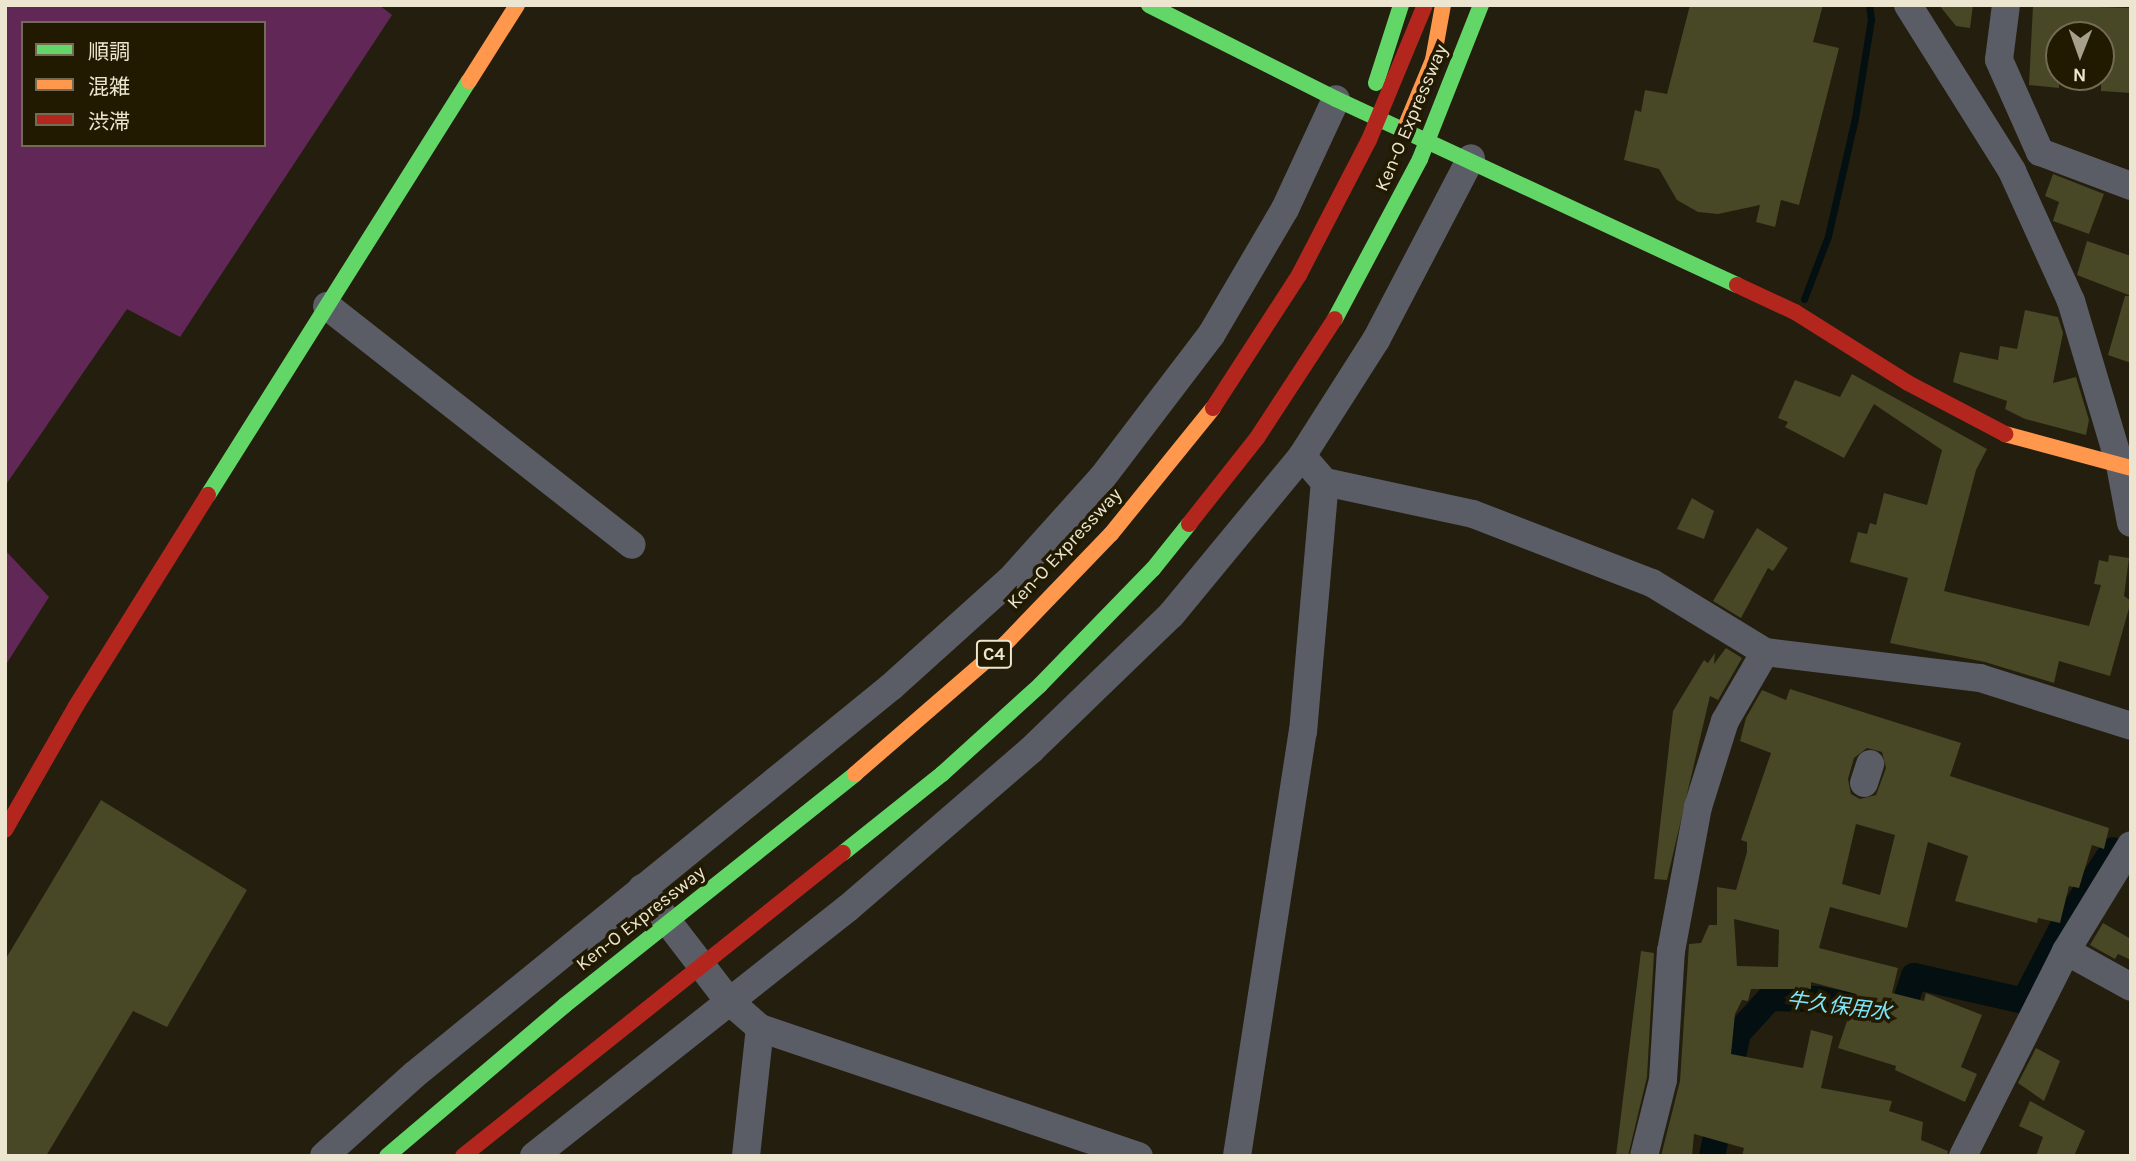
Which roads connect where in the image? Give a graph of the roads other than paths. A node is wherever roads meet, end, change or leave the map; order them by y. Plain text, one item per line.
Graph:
1 (517, 5) edge
2 (1149, 5) edge
3 (1402, 5) edge
4 (1425, 5) edge
5 (1443, 5) edge
6 (1481, 5) edge
7 (1908, 5) edge
8 (2006, 5) edge
9 (1336, 99) junction
10 (1367, 111) junction
11 (1404, 130) junction
12 (1471, 158) junction
13 (2131, 186) edge
14 (327, 306) junction
15 (1302, 456) junction
16 (2126, 467) edge
17 (1325, 482) junction
18 (2131, 523) edge
19 (632, 545) dead end
20 (1765, 652) junction
21 (2131, 726) edge
22 (5, 830) edge
23 (2115, 857) edge
24 (642, 888) junction
25 (2066, 951) junction
26 (2131, 988) edge
27 (728, 999) junction
28 (760, 1028) junction
29 (324, 1156) edge
30 (387, 1156) edge
31 (463, 1156) edge
32 (534, 1156) edge
33 (746, 1156) edge
34 (1139, 1156) edge
35 (1237, 1156) edge
36 (1644, 1156) edge
37 (1963, 1156) edge

1 - 14 main road
2 - 9 main road
3 - 10 main road
4 - 30 main road, Ken-O Expressway / C4, bridge
5 - 11 main road
6 - 31 main road, Ken-O Expressway, bridge
7 - 16 street
8 - 13 street
9 - 10 main road
9 - 24 street
10 - 11 main road
11 - 12 main road
12 - 15 street
12 - 16 main road
14 - 19 street
14 - 22 main road
15 - 17 street
15 - 27 street
16 - 18 street
17 - 20 street
17 - 35 street
20 - 21 street
20 - 36 street
23 - 25 street
24 - 27 street
24 - 29 street
25 - 26 street
25 - 37 street
27 - 28 street
27 - 32 street
28 - 33 street
28 - 34 street

